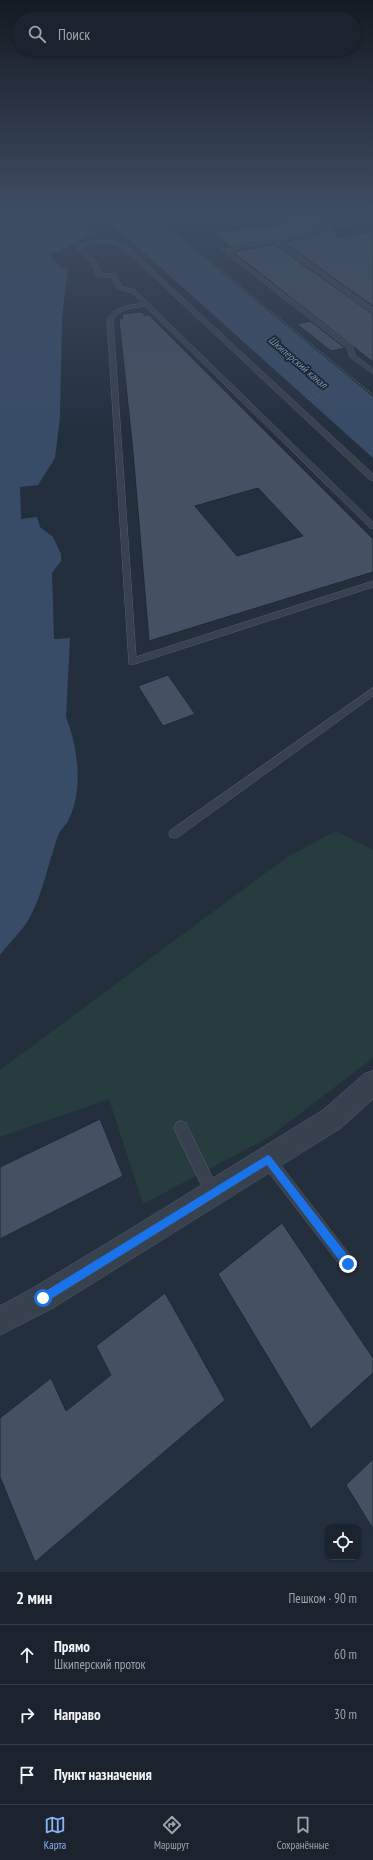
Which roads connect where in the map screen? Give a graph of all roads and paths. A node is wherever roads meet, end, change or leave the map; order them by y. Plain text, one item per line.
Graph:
1 (119, 285) edge
2 (166, 285) edge
3 (239, 285) edge
4 (270, 285) edge
5 (337, 285) edge
6 (147, 304) junction
7 (372, 310) edge
8 (255, 341) dead end
9 (270, 354) junction
10 (265, 355) dead end
11 (286, 367) dead end
12 (373, 372) edge
13 (301, 380) dead end
14 (373, 395) edge
15 (319, 396) junction
16 (307, 399) dead end
17 (334, 410) dead end
18 (373, 478) edge
19 (373, 526) edge
20 (373, 584) edge
21 (373, 691) edge
22 (174, 834) dead end
23 (373, 1083) edge
24 (181, 1128) dead end
25 (268, 1160) junction
26 (213, 1194) junction
27 (348, 1264) dead end
28 (0, 1321) edge

1 - 6 lane
2 - 18 lane
3 - 14 path
4 - 12 lane
5 - 7 lane
6 - 19 lane
6 - 20 lane
8 - 9 path
9 - 10 path
9 - 11 path
13 - 15 path
15 - 16 path
15 - 17 path
21 - 22 lane
23 - 25 street
24 - 26 lane
25 - 26 street
25 - 27 lane
26 - 28 street

